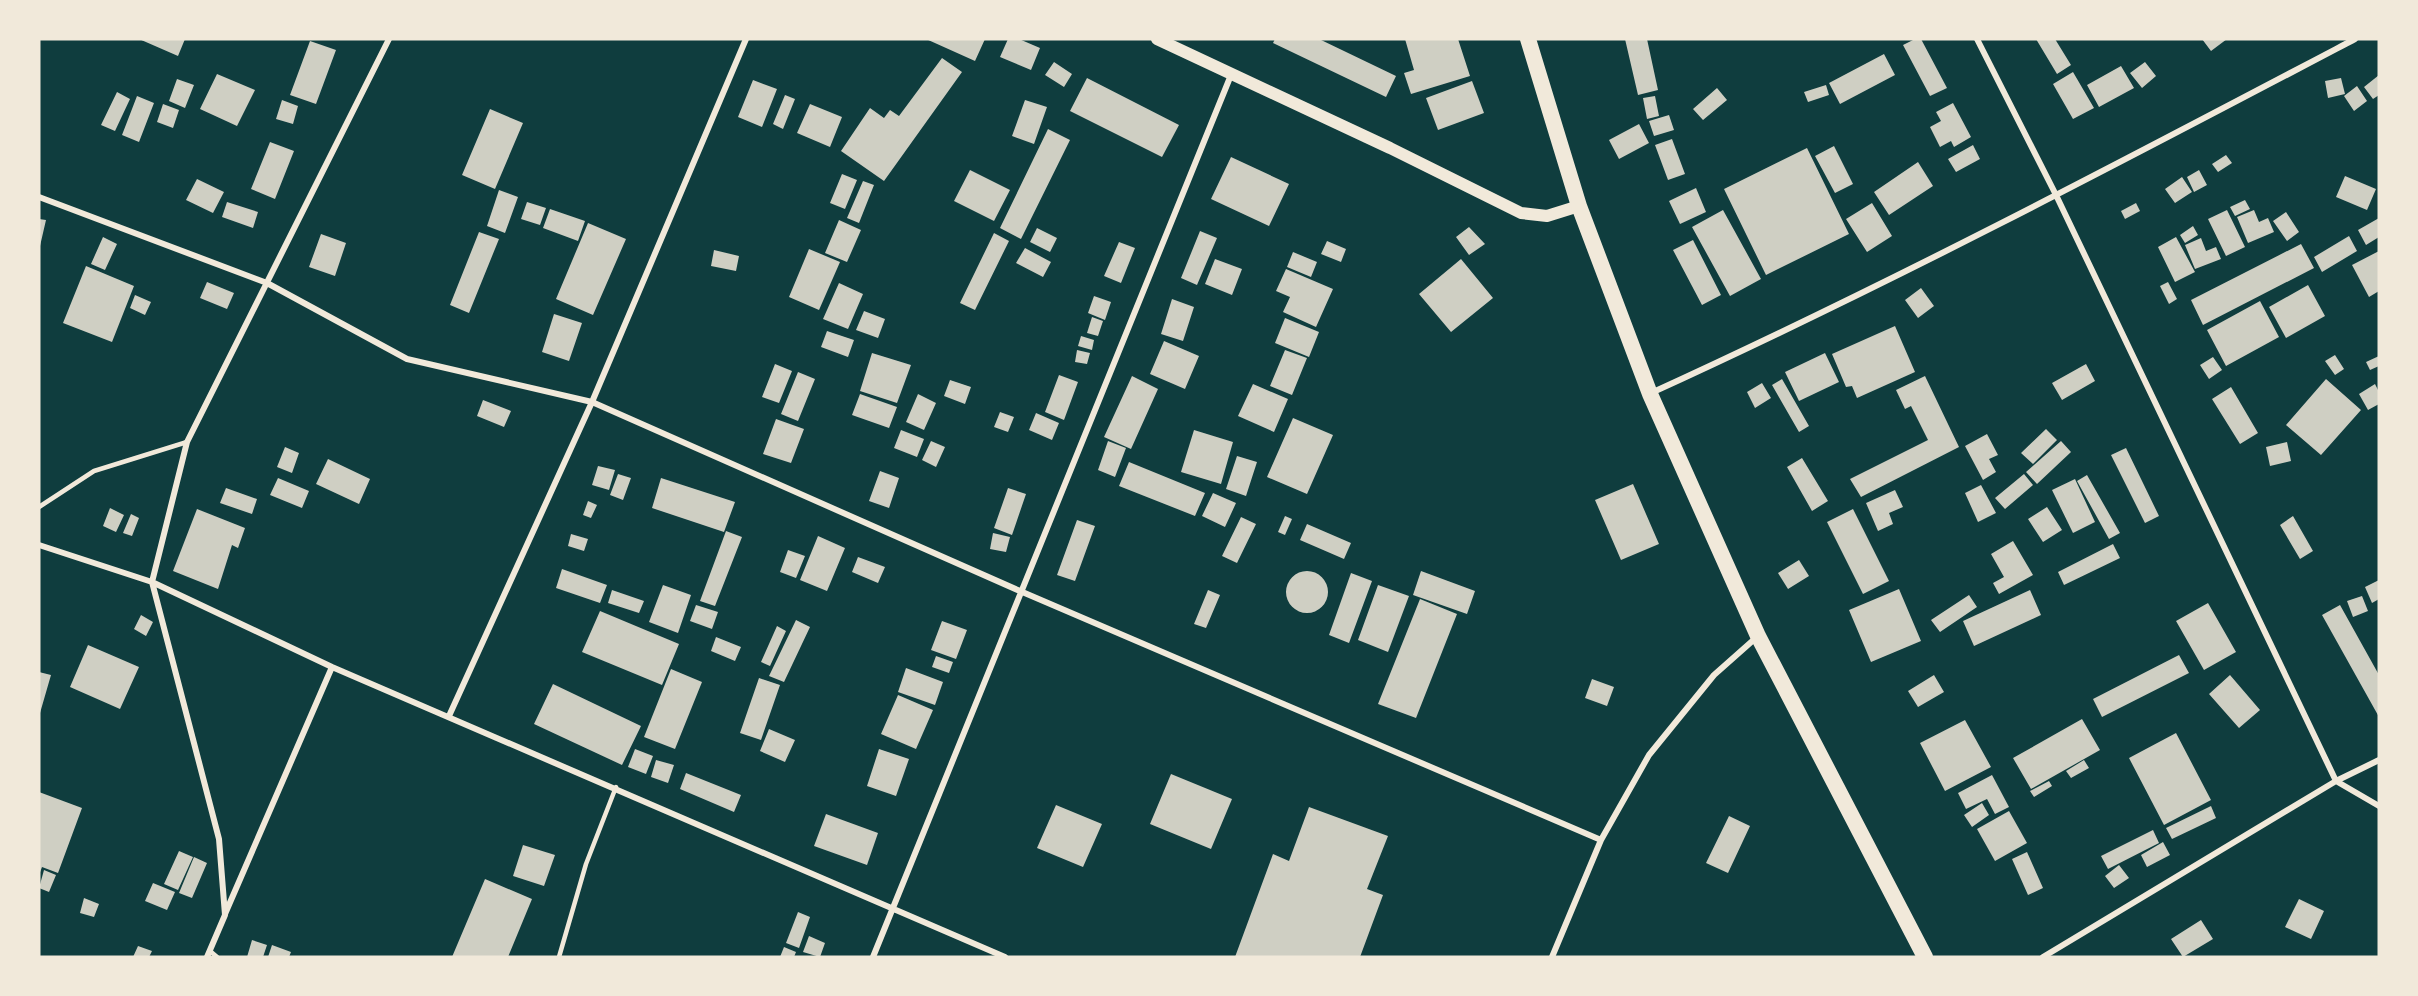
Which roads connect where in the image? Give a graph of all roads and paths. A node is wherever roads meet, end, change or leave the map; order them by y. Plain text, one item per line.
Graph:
1 (389, 39) edge
2 (747, 39) edge
3 (1157, 39) edge
4 (1528, 39) edge
5 (1977, 39) edge
6 (2355, 39) edge
7 (1231, 75) junction
8 (2056, 195) junction
9 (39, 197) edge
10 (1580, 206) junction
11 (267, 283) junction
12 (1650, 394) junction
13 (592, 402) junction
14 (187, 442) junction
15 (39, 507) edge
16 (39, 545) edge
17 (152, 582) junction
18 (1020, 591) junction
19 (1758, 636) junction
20 (332, 667) junction
21 (449, 716) junction
22 (2379, 760) edge
23 (2336, 781) junction
24 (616, 788) junction
25 (2379, 806) edge
26 (1601, 840) junction
27 (895, 907) junction
28 (225, 915) junction
29 (208, 954) edge
30 (217, 957) edge
31 (559, 957) edge
32 (873, 957) edge
33 (1005, 957) edge
34 (1552, 957) edge
35 (1925, 957) edge
36 (2043, 957) edge

1 - 11 street
2 - 13 street
3 - 7 main road
4 - 10 highway
5 - 8 street
6 - 8 street
7 - 10 main road
7 - 18 street
8 - 12 street
8 - 23 street
9 - 11 street
10 - 12 highway
11 - 13 street
11 - 14 street
12 - 19 highway
13 - 18 street
13 - 21 street
14 - 15 lane
14 - 17 street
16 - 17 street
17 - 20 street
17 - 28 street
18 - 26 street
18 - 27 street
19 - 26 street
19 - 35 highway
20 - 21 street
20 - 28 street
21 - 24 street
22 - 23 street
23 - 25 street
23 - 36 street
24 - 27 street
24 - 31 lane
26 - 34 street
27 - 32 street
27 - 33 street
28 - 29 street
29 - 30 lane

